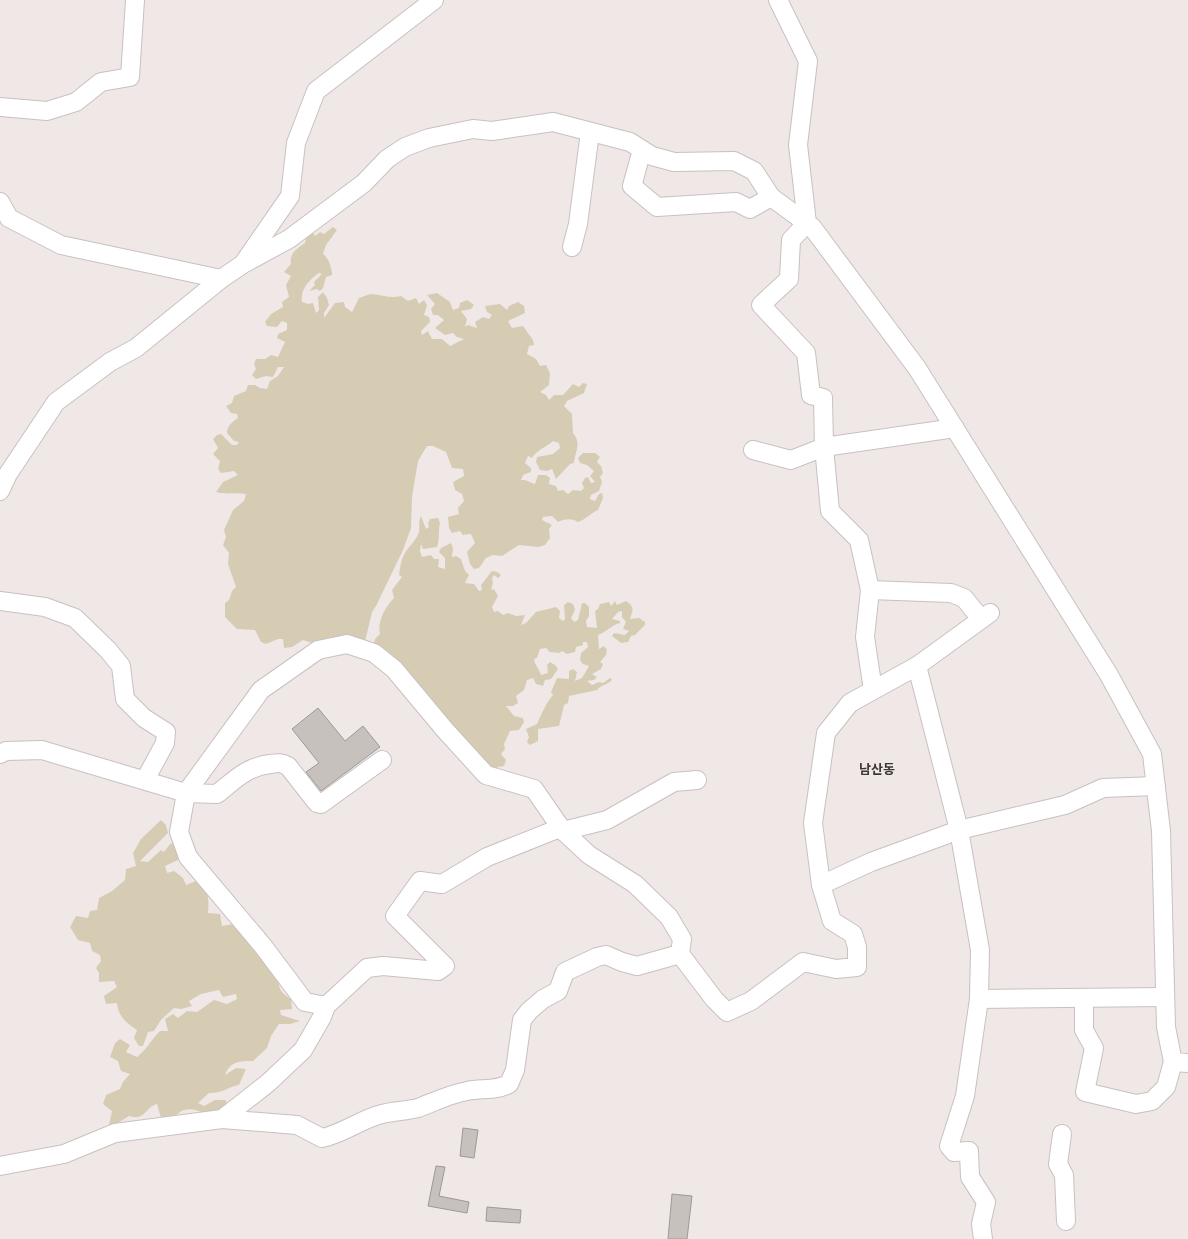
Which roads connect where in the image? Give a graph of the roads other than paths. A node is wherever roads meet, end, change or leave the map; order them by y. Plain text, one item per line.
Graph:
1 (135, 0) edge
2 (434, 0) edge
3 (778, 0) edge
4 (0, 107) edge
5 (590, 132) junction
6 (642, 150) junction
7 (771, 197) junction
8 (0, 202) edge
9 (807, 223) junction
10 (572, 247) dead end
11 (243, 264) junction
12 (221, 279) junction
13 (955, 428) junction
14 (824, 447) junction
15 (753, 450) dead end
16 (0, 491) edge
17 (870, 590) junction
18 (0, 601) edge
19 (917, 666) junction
20 (873, 690) junction
21 (0, 754) edge
22 (382, 760) dead end
23 (145, 780) junction
24 (697, 780) dead end
25 (1156, 786) junction
26 (186, 793) junction
27 (959, 830) junction
28 (563, 831) junction
29 (821, 885) junction
30 (680, 954) junction
31 (1165, 997) junction
32 (1084, 998) junction
33 (979, 999) junction
34 (326, 1006) junction
35 (1180, 1062) edge
36 (222, 1119) junction
37 (1062, 1134) dead end
38 (0, 1166) edge
39 (1066, 1221) dead end
40 (983, 1239) edge

1 - 4 street
2 - 11 street
3 - 9 street
5 - 6 street
5 - 10 street
5 - 11 street
6 - 7 street
6 - 7 street
7 - 9 street
8 - 12 street
9 - 13 street
9 - 14 street
11 - 12 street
12 - 16 street
13 - 14 street
13 - 25 street
14 - 15 street
14 - 17 street
17 - 19 street
17 - 20 street
18 - 23 street
19 - 20 street
19 - 27 street
20 - 29 street
21 - 23 street
22 - 26 street
23 - 26 street
24 - 28 street
25 - 27 street
25 - 31 street
26 - 28 street
26 - 34 street
27 - 29 street
27 - 33 street
28 - 30 street
28 - 34 street
29 - 30 street
30 - 36 street
31 - 32 street
31 - 35 street
32 - 33 street
32 - 35 street
33 - 40 street
34 - 36 street
36 - 38 street
37 - 39 street

